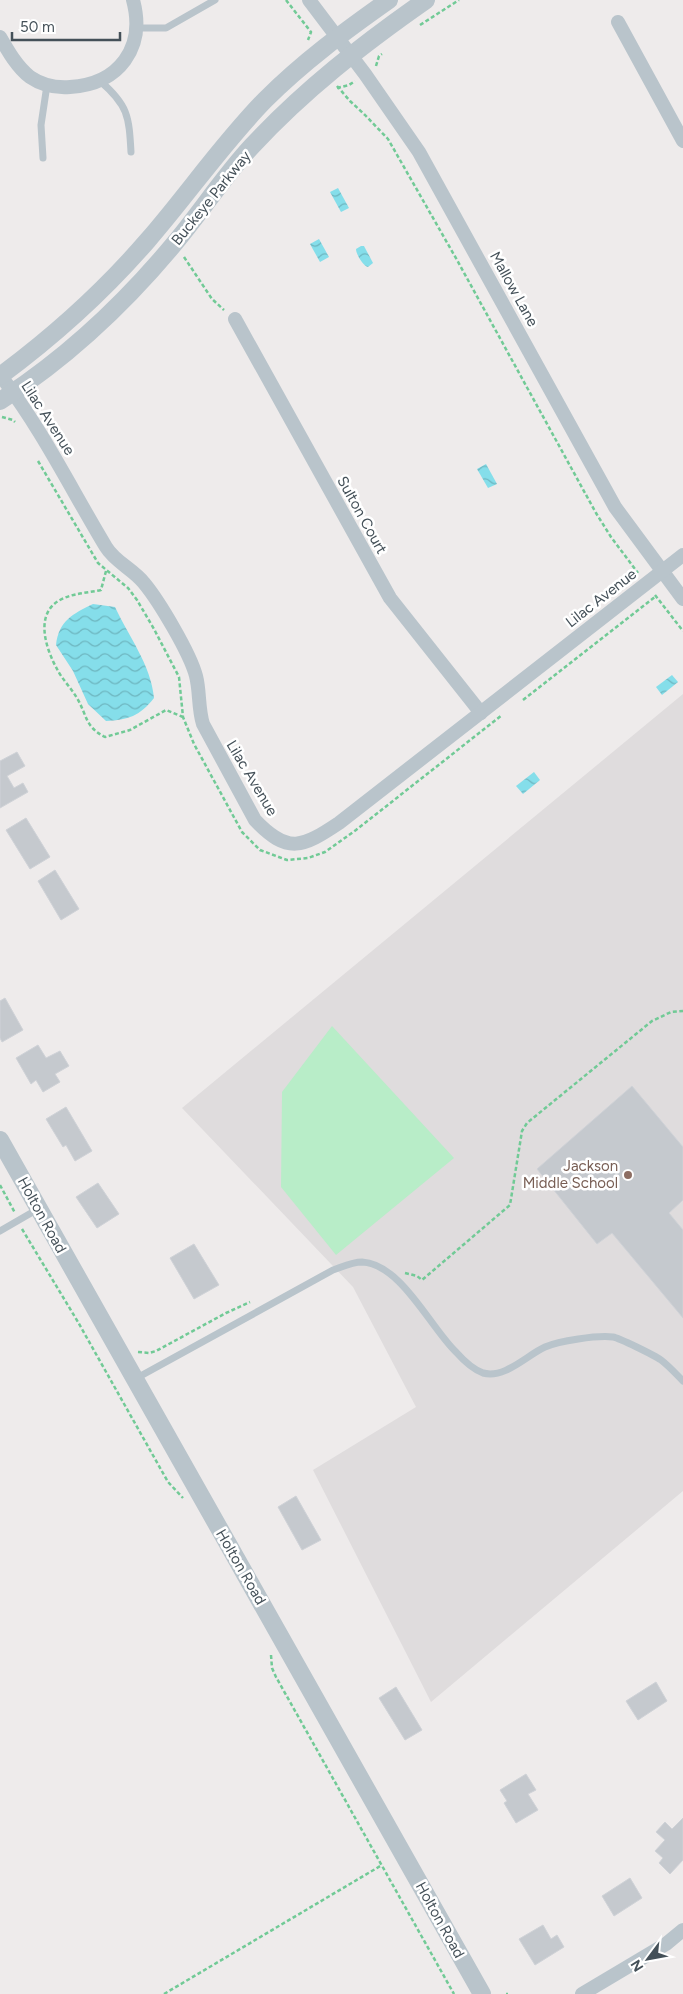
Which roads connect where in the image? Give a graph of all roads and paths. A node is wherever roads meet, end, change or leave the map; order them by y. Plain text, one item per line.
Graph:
1 (133, 0) edge
2 (215, 0) edge
3 (286, 0) edge
4 (310, 0) edge
5 (389, 0) edge
6 (426, 0) edge
7 (459, 0) edge
8 (618, 22) dead end
9 (136, 28) junction
10 (413, 30) dead end
11 (338, 37) junction
12 (1, 42) edge
13 (386, 51) dead end
14 (314, 55) junction
15 (350, 55) junction
16 (365, 74) junction
17 (333, 80) junction
18 (100, 81) junction
19 (47, 85) junction
20 (331, 91) dead end
21 (683, 141) edge
22 (131, 152) dead end
23 (43, 158) dead end
24 (182, 253) dead end
25 (235, 319) joint
26 (0, 376) edge
27 (11, 399) edge
28 (0, 417) edge
29 (19, 428) dead end
30 (34, 453) dead end
31 (683, 555) edge
32 (106, 571) junction
33 (662, 571) junction
34 (646, 584) junction
35 (656, 596) junction
36 (683, 599) edge
37 (683, 631) edge
38 (516, 705) dead end
39 (508, 711) dead end
40 (481, 713) junction
41 (183, 717) junction
42 (683, 1011) edge
43 (0, 1140) edge
44 (0, 1185) edge
45 (38, 1209) junction
46 (18, 1221) junction
47 (0, 1231) edge
48 (400, 1272) dead end
49 (253, 1301) dead end
50 (136, 1352) dead end
51 (134, 1380) junction
52 (683, 1381) edge
53 (187, 1503) dead end
54 (269, 1649) dead end
55 (382, 1865) junction
56 (683, 1930) edge
57 (164, 1994) edge
58 (454, 1994) edge
59 (482, 1994) edge
60 (582, 1994) edge

1 - 9 street
2 - 9 lane
3 - 14 path
4 - 11 street, Mallow Lane
5 - 11 street, Buckeye Parkway
6 - 15 street, Buckeye Parkway
7 - 10 path
8 - 21 street
9 - 18 street
11 - 14 street, Buckeye Parkway
11 - 15 street, Mallow Lane
12 - 19 street
13 - 16 path
14 - 26 street, Buckeye Parkway
15 - 16 street, Mallow Lane
15 - 17 street, Buckeye Parkway
16 - 17 path
16 - 33 street, Mallow Lane
17 - 20 path
17 - 27 street, Buckeye Parkway
17 - 34 path
18 - 19 street
18 - 22 lane
19 - 23 lane
24 - 25 path
25 - 40 street, Sulton Court
26 - 27 street, Lilac Avenue
27 - 28 path
27 - 40 street, Lilac Avenue
28 - 29 path
30 - 32 path
31 - 33 street, Lilac Avenue
32 - 41 path
32 - 41 path
33 - 34 street, Lilac Avenue
33 - 36 street, Mallow Lane
34 - 35 path
34 - 40 street, Lilac Avenue
35 - 37 path
35 - 38 path
39 - 41 path
42 - 48 path
43 - 45 street, Holton Road
44 - 46 path
45 - 46 lane
45 - 51 street, Holton Road
46 - 47 lane
46 - 53 path
49 - 50 path
51 - 52 lane
51 - 59 street, Holton Road
54 - 55 path
55 - 57 path
55 - 58 path
56 - 60 street

